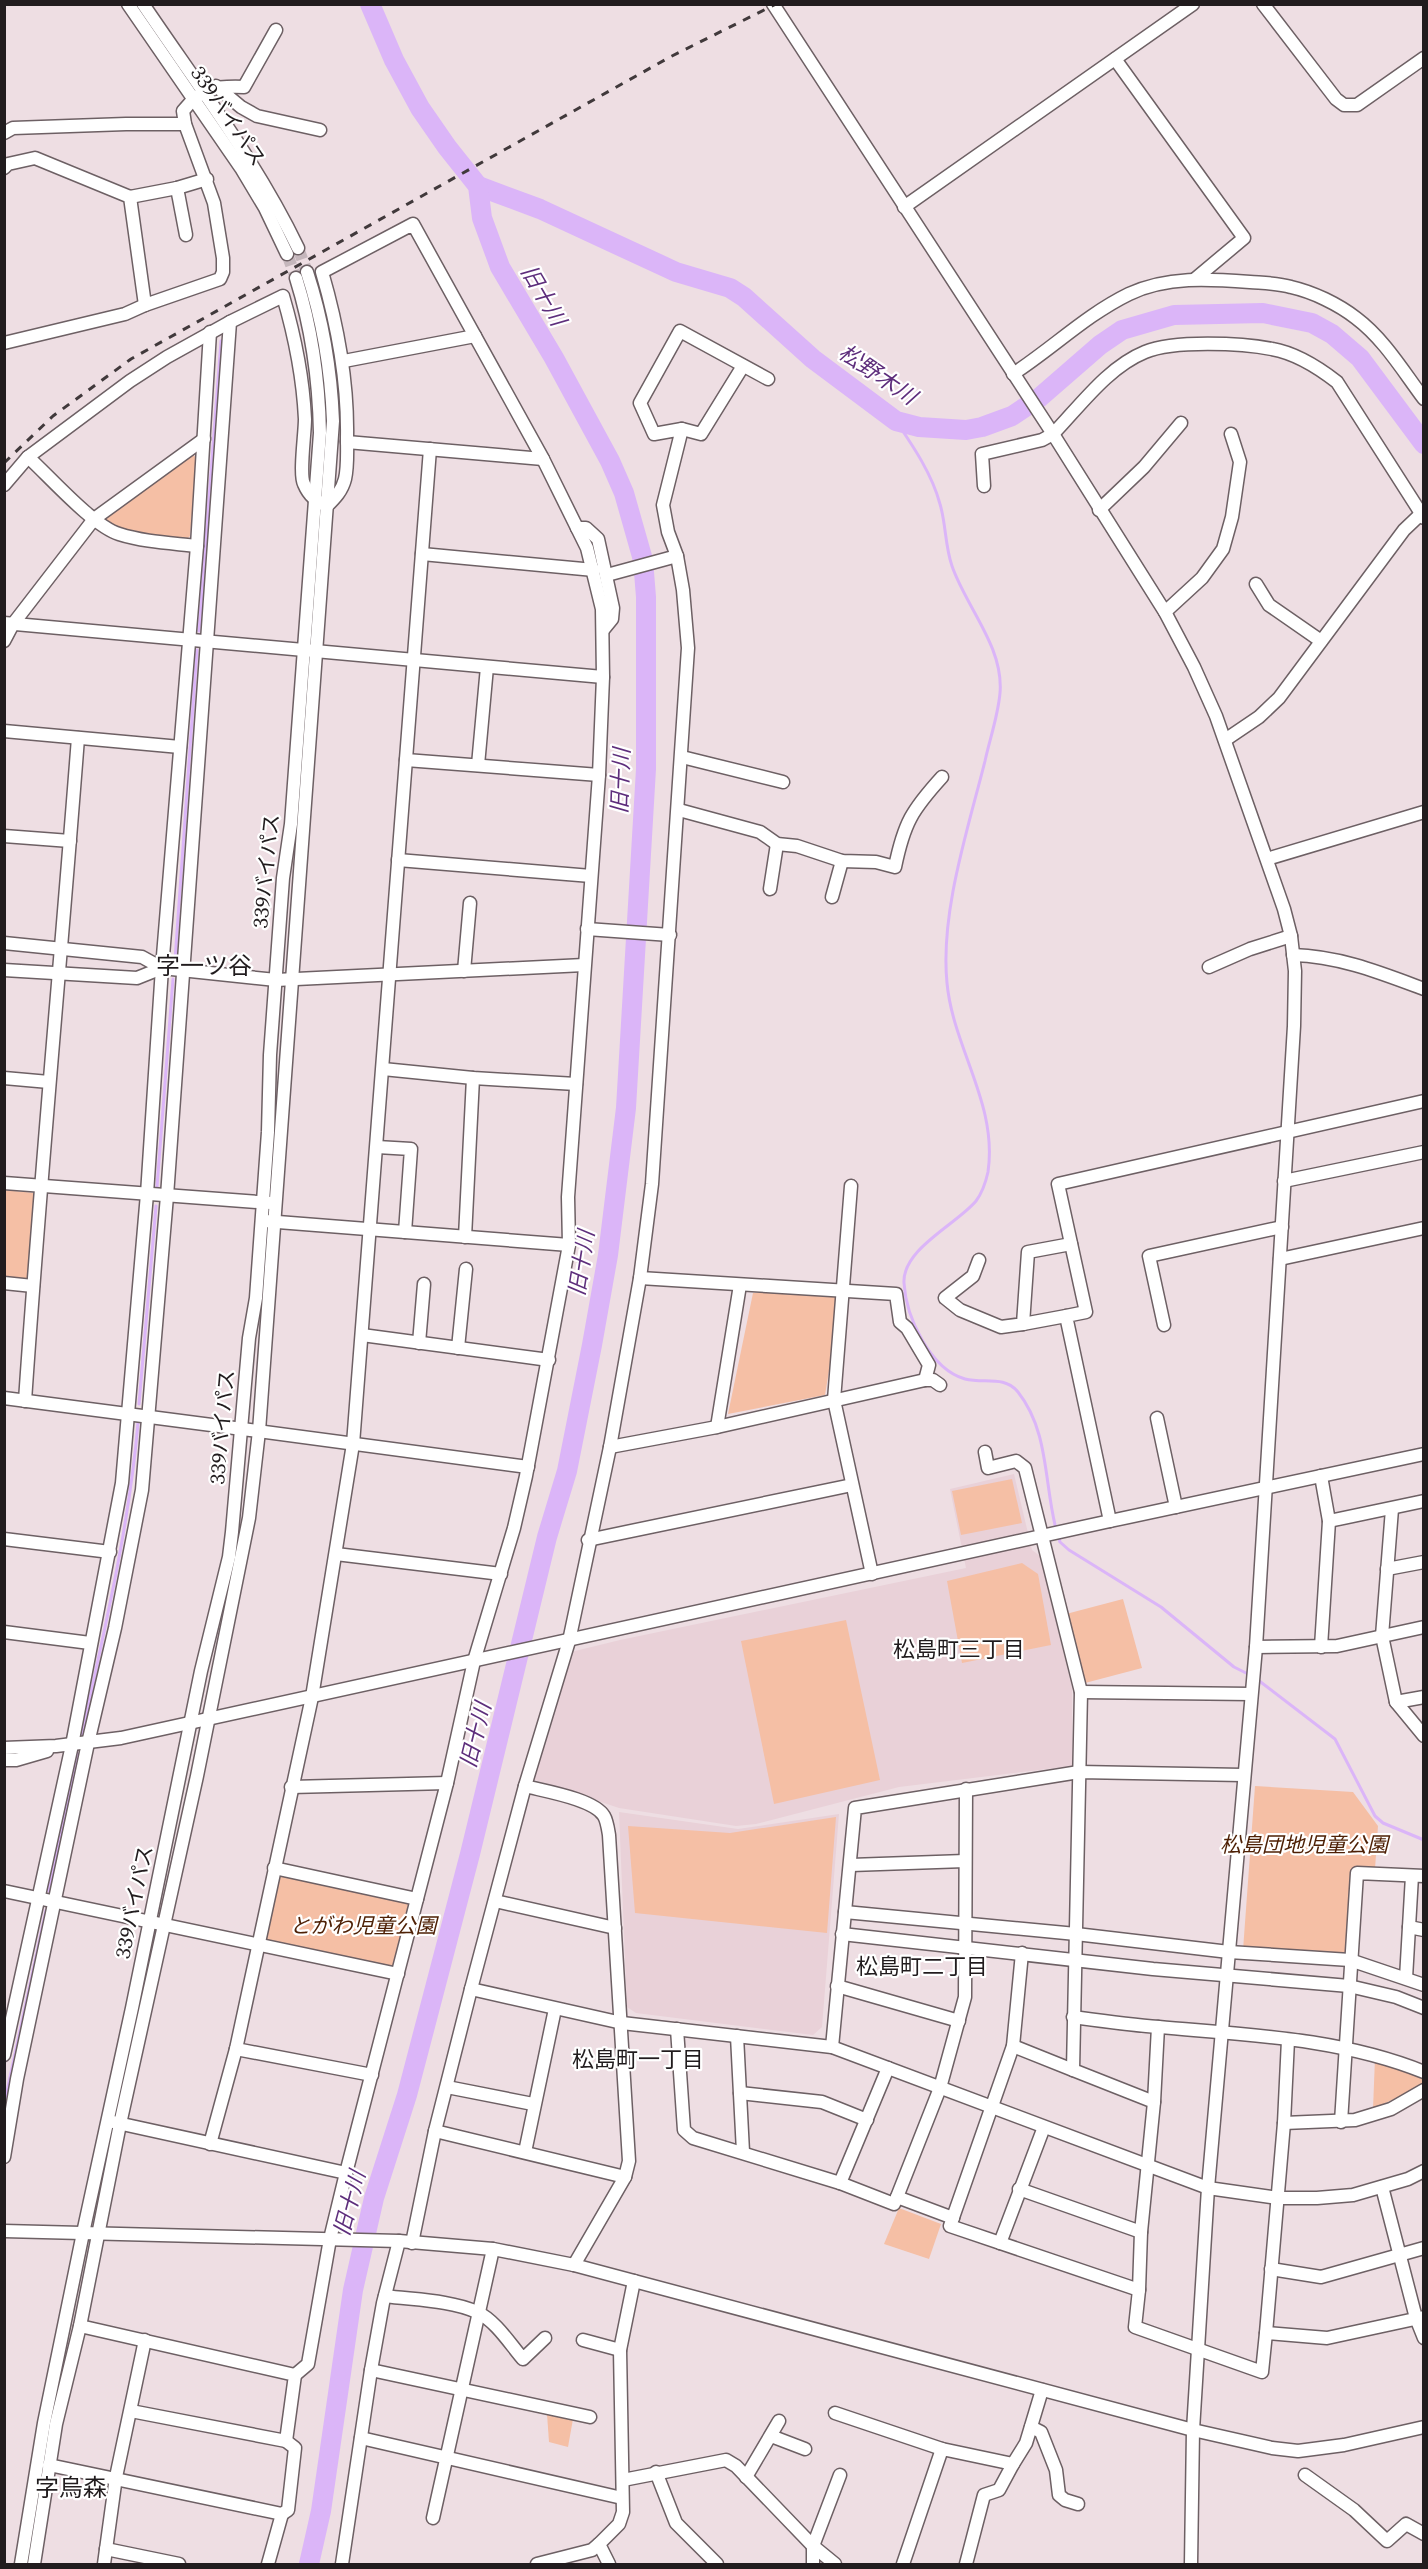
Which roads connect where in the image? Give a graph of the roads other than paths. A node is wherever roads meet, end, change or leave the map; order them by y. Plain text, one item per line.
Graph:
1 (128, 4) edge
2 (143, 4) edge
3 (773, 4) edge
4 (1193, 4) edge
5 (1263, 4) edge
6 (276, 30) dead end
7 (1424, 58) edge
8 (1115, 59) junction
9 (216, 87) junction
10 (198, 95) junction
11 (185, 124) junction
12 (320, 130) dead end
13 (4, 133) edge
14 (4, 168) edge
15 (207, 178) junction
16 (177, 188) junction
17 (130, 197) junction
18 (904, 207) junction
19 (186, 235) dead end
20 (293, 251) tunnel mouth
21 (302, 275) tunnel mouth
22 (1195, 279) junction
23 (145, 305) junction
24 (230, 322) junction
25 (210, 332) junction
26 (475, 336) junction
27 (4, 343) edge
28 (344, 361) junction
29 (742, 366) junction
30 (1015, 377) junction
31 (768, 379) dead end
32 (1424, 399) edge
33 (1182, 423) dead end
34 (682, 429) junction
35 (1051, 431) junction
36 (1231, 434) dead end
37 (204, 439) junction
38 (347, 442) junction
39 (430, 449) junction
40 (28, 457) junction
41 (543, 459) junction
42 (4, 485) edge
43 (984, 486) dead end
44 (321, 503) junction
45 (1099, 510) junction
46 (1422, 515) edge
47 (94, 519) junction
48 (577, 528) junction
49 (197, 546) junction
50 (422, 554) junction
51 (675, 557) junction
52 (594, 570) junction
53 (608, 574) junction
54 (1256, 584) dead end
55 (1165, 612) junction
56 (9, 623) edge
57 (603, 630) junction
58 (187, 640) junction
59 (1321, 640) junction
60 (4, 641) edge
61 (207, 642) junction
62 (310, 651) junction
63 (415, 660) junction
64 (487, 667) junction
65 (603, 677) junction
66 (4, 731) edge
67 (78, 738) junction
68 (1225, 740) junction
69 (180, 747) junction
70 (682, 757) junction
71 (406, 760) junction
72 (478, 765) junction
73 (599, 775) junction
74 (942, 777) dead end
75 (783, 782) dead end
76 (679, 810) junction
77 (1424, 812) edge
78 (4, 836) edge
79 (70, 841) junction
80 (777, 844) junction
81 (1267, 859) junction
82 (398, 860) junction
83 (842, 861) junction
84 (591, 876) junction
85 (770, 889) dead end
86 (832, 897) dead end
87 (470, 903) dead end
88 (587, 929) junction
89 (667, 935) junction
90 (1291, 936) junction
91 (4, 944) edge
92 (62, 949) junction
93 (1293, 955) junction
94 (584, 965) junction
95 (1209, 967) dead end
96 (162, 968) junction
97 (4, 970) edge
98 (182, 971) junction
99 (464, 971) junction
100 (60, 974) junction
101 (390, 974) junction
102 (276, 980) junction
103 (293, 980) junction
104 (1424, 989) edge
105 (383, 1069) junction
106 (4, 1077) edge
107 (473, 1078) junction
108 (49, 1082) junction
109 (576, 1084) junction
110 (1424, 1101) edge
111 (1288, 1131) junction
112 (377, 1147) junction
113 (1424, 1152) edge
114 (1284, 1182) junction
115 (4, 1183) edge
116 (40, 1186) junction
117 (851, 1186) dead end
118 (147, 1194) junction
119 (167, 1196) junction
120 (269, 1203) junction
121 (267, 1221) junction
122 (1282, 1227) junction
123 (1424, 1227) edge
124 (370, 1229) junction
125 (405, 1232) junction
126 (465, 1237) junction
127 (1071, 1244) junction
128 (569, 1245) junction
129 (1280, 1259) junction
130 (979, 1260) dead end
131 (466, 1269) dead end
132 (640, 1278) junction
133 (4, 1283) edge
134 (424, 1284) dead end
135 (740, 1285) junction
136 (33, 1286) junction
137 (842, 1292) junction
138 (1066, 1316) junction
139 (1023, 1324) junction
140 (1164, 1325) dead end
141 (362, 1335) junction
142 (418, 1343) junction
143 (458, 1348) junction
144 (549, 1359) junction
145 (925, 1380) junction
146 (940, 1385) dead end
147 (4, 1398) edge
148 (834, 1400) junction
149 (25, 1401) junction
150 (129, 1412) junction
151 (148, 1415) junction
152 (1157, 1418) dead end
153 (717, 1427) junction
154 (242, 1430) junction
155 (259, 1431) junction
156 (352, 1444) junction
157 (610, 1447) junction
158 (985, 1452) dead end
159 (1424, 1454) edge
160 (528, 1467) junction
161 (1321, 1476) junction
162 (852, 1485) junction
163 (1266, 1488) junction
164 (1424, 1501) edge
165 (1176, 1507) junction
166 (1392, 1509) junction
167 (1110, 1521) junction
168 (1329, 1521) junction
169 (1044, 1536) junction
170 (4, 1539) edge
171 (588, 1540) junction
172 (110, 1552) junction
173 (336, 1554) junction
174 (1424, 1562) edge
175 (1387, 1569) junction
176 (501, 1574) junction
177 (872, 1574) junction
178 (1424, 1627) edge
179 (4, 1632) edge
180 (1382, 1636) junction
181 (564, 1642) junction
182 (90, 1643) junction
183 (1256, 1647) junction
184 (1321, 1647) junction
185 (474, 1662) junction
186 (1252, 1690) junction
187 (1081, 1692) junction
188 (312, 1696) junction
189 (1424, 1696) edge
190 (1396, 1702) junction
191 (207, 1719) junction
192 (191, 1723) junction
193 (1424, 1736) edge
194 (88, 1743) junction
195 (72, 1745) junction
196 (5, 1750) edge
197 (1079, 1772) junction
198 (1243, 1775) junction
199 (447, 1783) junction
200 (525, 1786) junction
201 (291, 1787) junction
202 (966, 1789) junction
203 (965, 1861) junction
204 (851, 1865) junction
205 (274, 1868) junction
206 (1418, 1876) edge
207 (4, 1891) edge
208 (39, 1898) junction
209 (417, 1899) junction
210 (495, 1901) junction
211 (54, 1902) junction
212 (845, 1912) junction
213 (156, 1922) junction
214 (964, 1924) junction
215 (1409, 1927) junction
216 (615, 1928) junction
217 (1424, 1930) edge
218 (842, 1934) junction
219 (1076, 1934) junction
220 (258, 1944) junction
221 (964, 1948) junction
222 (1229, 1952) junction
223 (1022, 1953) junction
224 (1076, 1959) junction
225 (1350, 1960) junction
226 (398, 1974) junction
227 (1228, 1974) junction
228 (1406, 1978) junction
229 (4, 1984) edge
230 (1424, 1985) edge
231 (18, 1986) junction
232 (837, 1986) junction
233 (1349, 1986) junction
234 (471, 1989) junction
235 (1424, 2008) edge
236 (555, 2009) junction
237 (1073, 2017) junction
238 (959, 2021) junction
239 (622, 2023) junction
240 (1158, 2027) junction
241 (677, 2029) junction
242 (1222, 2031) junction
243 (737, 2036) junction
244 (1288, 2040) junction
245 (1013, 2046) junction
246 (832, 2047) junction
247 (1344, 2048) junction
248 (236, 2049) junction
249 (4, 2055) edge
250 (888, 2068) junction
251 (1073, 2070) junction
252 (1424, 2072) edge
253 (372, 2075) junction
254 (447, 2087) junction
255 (940, 2088) junction
256 (1424, 2090) edge
257 (741, 2093) junction
258 (1154, 2102) junction
259 (533, 2104) junction
260 (993, 2107) junction
261 (867, 2120) junction
262 (107, 2121) junction
263 (1341, 2122) junction
264 (1284, 2123) junction
265 (120, 2124) junction
266 (1044, 2127) junction
267 (435, 2131) junction
268 (210, 2144) junction
269 (525, 2152) junction
270 (743, 2152) junction
271 (4, 2157) edge
272 (1149, 2166) junction
273 (1424, 2171) edge
274 (346, 2173) junction
275 (626, 2177) junction
276 (840, 2183) junction
277 (1382, 2187) junction
278 (1208, 2188) junction
279 (1019, 2189) junction
280 (897, 2197) junction
281 (1278, 2198) junction
282 (953, 2218) junction
283 (4, 2231) edge
284 (1141, 2232) junction
285 (83, 2233) junction
286 (98, 2233) junction
287 (330, 2239) junction
288 (397, 2241) junction
289 (412, 2243) junction
290 (1000, 2243) junction
291 (1424, 2248) edge
292 (494, 2249) junction
293 (1400, 2255) junction
294 (574, 2265) junction
295 (1271, 2269) junction
296 (634, 2281) junction
297 (1139, 2290) junction
298 (385, 2296) junction
299 (478, 2313) junction
300 (1420, 2318) edge
301 (80, 2326) junction
302 (1266, 2333) junction
303 (545, 2338) dead end
304 (1424, 2338) edge
305 (145, 2340) junction
306 (583, 2340) dead end
307 (621, 2350) junction
308 (1198, 2350) junction
309 (371, 2370) junction
310 (295, 2375) junction
311 (460, 2390) junction
312 (1042, 2390) junction
313 (131, 2411) junction
314 (836, 2413) dead end
315 (590, 2417) dead end
316 (779, 2421) dead end
317 (1031, 2427) junction
318 (1424, 2427) edge
319 (1193, 2430) junction
320 (771, 2436) junction
321 (361, 2439) junction
322 (286, 2441) junction
323 (805, 2449) dead end
324 (942, 2449) junction
325 (445, 2457) junction
326 (1013, 2464) junction
327 (49, 2465) junction
328 (656, 2472) junction
329 (840, 2475) dead end
330 (1305, 2475) dead end
331 (116, 2477) junction
332 (746, 2477) junction
333 (623, 2480) junction
334 (622, 2498) junction
335 (1078, 2504) dead end
336 (282, 2514) junction
337 (433, 2518) dead end
338 (1424, 2534) edge
339 (599, 2544) junction
340 (813, 2546) junction
341 (106, 2549) junction
342 (21, 2565) edge
343 (34, 2565) edge
344 (104, 2565) edge
345 (179, 2565) edge
346 (268, 2565) edge
347 (342, 2565) edge
348 (537, 2565) edge
349 (609, 2565) edge
350 (717, 2565) edge
351 (813, 2565) edge
352 (835, 2565) edge
353 (903, 2565) edge
354 (966, 2565) edge
355 (1191, 2565) edge

1 - 10 street, 339バイパス
2 - 10 street
3 - 18 street
4 - 8 street
5 - 7 street
6 - 9 street
8 - 18 street
8 - 22 street
9 - 10 street
9 - 12 street
10 - 11 street
10 - 20 street, 339バイパス
11 - 13 street
11 - 15 street
14 - 17 street
15 - 16 street
15 - 23 street
16 - 17 street
16 - 19 street
17 - 23 street
18 - 30 street
21 - 44 street
22 - 30 street
22 - 32 street
23 - 27 street
24 - 25 street
24 - 44 street
24 - 61 street
25 - 37 street
25 - 40 street
26 - 28 street
26 - 28 street
26 - 41 street
28 - 38 street
29 - 31 street
29 - 34 street
29 - 34 street
30 - 35 street
33 - 45 street
34 - 51 street
35 - 43 street
35 - 45 street
35 - 46 street
36 - 55 street
37 - 47 street
37 - 49 street
38 - 39 street
38 - 44 street
39 - 41 street
39 - 50 street
40 - 42 street
40 - 47 street
41 - 48 street
44 - 62 street
45 - 55 street
46 - 59 street
47 - 49 street
47 - 56 street
48 - 52 street
48 - 53 street
49 - 58 street
50 - 52 street
50 - 63 street
51 - 53 street
51 - 70 street
52 - 57 street
53 - 57 street
54 - 59 street
55 - 68 street
56 - 58 street
56 - 60 street
57 - 65 street
58 - 61 street
58 - 69 street
59 - 68 street
61 - 62 street
61 - 98 street
62 - 63 street
62 - 102 street, 339バイパス
62 - 103 street
63 - 64 street
63 - 71 street
64 - 65 street
64 - 72 street
65 - 73 street
66 - 67 street
67 - 69 street
67 - 79 street
68 - 81 street
69 - 96 street
70 - 75 street
70 - 76 street
71 - 72 street
71 - 82 street
72 - 73 street
73 - 84 street
74 - 83 street
76 - 80 street
76 - 89 street
77 - 81 street
78 - 79 street
79 - 92 street
80 - 83 street
80 - 85 street
81 - 90 street
82 - 84 street
82 - 101 street
83 - 86 street
84 - 88 street
87 - 99 street
88 - 89 street
88 - 94 street
89 - 132 street
90 - 93 street
90 - 95 street
91 - 92 street
92 - 96 street
92 - 100 street
93 - 104 street
93 - 111 street
94 - 99 street
94 - 109 street
96 - 98 street
96 - 100 street
96 - 118 street
97 - 100 street
98 - 102 street
98 - 119 street
99 - 101 street
100 - 108 street
101 - 103 street
101 - 105 street
102 - 103 street
102 - 120 street, 339バイパス
103 - 120 street
105 - 107 street
105 - 112 street
106 - 108 street
107 - 109 street
107 - 126 street
108 - 116 street
109 - 128 street
110 - 111 street
111 - 114 street
111 - 127 street
112 - 124 street
112 - 125 street
113 - 114 street
114 - 122 street
115 - 116 street
116 - 118 street
116 - 136 street
117 - 137 street
118 - 119 street
118 - 150 street
119 - 120 street
119 - 151 street
120 - 121 street
121 - 124 street
121 - 154 street, 339バイパス
121 - 155 street
122 - 129 street
122 - 140 street
123 - 129 street
124 - 125 street
124 - 141 street
125 - 126 street
126 - 128 street
127 - 138 street
127 - 139 street
128 - 144 street
129 - 163 street
130 - 139 street
131 - 143 street
132 - 135 street
132 - 157 street
133 - 136 street
134 - 142 street
135 - 137 street
135 - 153 street
136 - 149 street
137 - 145 street
137 - 148 street
138 - 139 street
138 - 167 street
141 - 142 street
141 - 156 street
142 - 143 street
143 - 144 street
144 - 160 street
145 - 146 street
145 - 148 street
147 - 149 street
148 - 153 street
148 - 162 street
149 - 150 street
150 - 151 street
150 - 172 street
151 - 154 street
151 - 194 street
152 - 165 street
153 - 157 street
154 - 155 street
154 - 192 street, 339バイパス
155 - 156 street
155 - 191 street
156 - 160 street
156 - 173 street
157 - 171 street
158 - 169 street
159 - 161 street
160 - 176 street
161 - 163 street
161 - 168 street
162 - 171 street
162 - 177 street
163 - 165 street
163 - 183 street
164 - 166 street
165 - 167 street
166 - 168 street
166 - 175 street
167 - 169 street
168 - 184 street
169 - 177 street
169 - 187 street
170 - 172 street
171 - 181 street
172 - 182 street
173 - 176 street
173 - 188 street
174 - 175 street
175 - 180 street
176 - 185 street
177 - 181 street
178 - 180 street
179 - 182 street
180 - 184 street
180 - 190 street
181 - 185 street
181 - 200 street
182 - 195 street
183 - 184 street
183 - 186 street
185 - 188 street
185 - 199 street
186 - 187 street
186 - 198 street
187 - 197 street
188 - 191 street
188 - 201 street
189 - 190 street
190 - 193 street
191 - 192 street
191 - 213 street
192 - 194 street
192 - 213 street, 339バイパス
194 - 195 street
194 - 211 street
195 - 196 street
195 - 208 street
197 - 198 street
197 - 202 street
197 - 219 street
198 - 222 street
199 - 201 street
199 - 209 street
200 - 210 street
200 - 216 street
201 - 205 street
202 - 203 street
202 - 204 street
203 - 204 street
203 - 214 street
204 - 212 street
205 - 209 street
205 - 220 street
206 - 215 street
206 - 225 street
207 - 208 street
208 - 211 street
208 - 231 street
209 - 226 street
210 - 216 street
210 - 234 street
211 - 213 street
211 - 271 street
212 - 214 street
212 - 218 street
213 - 220 street
213 - 262 street, 339バイパス
213 - 265 street
214 - 219 street
214 - 221 street
215 - 217 street
215 - 228 street
216 - 239 street
218 - 221 street
218 - 232 street
219 - 222 street
219 - 224 street
220 - 226 street
220 - 248 street
221 - 223 street
221 - 238 street
222 - 225 street
222 - 227 street
223 - 224 street
223 - 245 street
224 - 227 street
224 - 237 street
225 - 228 street
225 - 233 street
226 - 253 street
227 - 233 street
227 - 242 street
228 - 230 street
229 - 231 street
231 - 249 street
232 - 238 street
232 - 246 street
233 - 235 street
233 - 247 street
234 - 236 street
234 - 254 street
236 - 239 street
236 - 259 street
237 - 240 street
237 - 251 street
238 - 255 street
239 - 241 street
239 - 275 street
240 - 242 street
240 - 258 street
241 - 243 street
241 - 270 street
242 - 244 street
242 - 278 street
243 - 246 street
243 - 257 street
244 - 247 street
244 - 264 street
245 - 251 street
245 - 260 street
246 - 250 street
247 - 252 street
247 - 263 street
248 - 253 street
248 - 268 street
250 - 255 street
250 - 261 street
251 - 258 street
253 - 274 street
254 - 259 street
254 - 267 street
255 - 260 street
255 - 280 street
256 - 263 street
257 - 261 street
257 - 270 street
258 - 272 street
259 - 269 street
260 - 266 street
260 - 282 street
261 - 276 street
262 - 265 street
262 - 285 street, 339バイパス
263 - 264 street
264 - 281 street
265 - 268 street
265 - 286 street
266 - 272 street
266 - 279 street
267 - 269 street
267 - 289 street
268 - 274 street
269 - 275 street
270 - 276 street
272 - 278 street
272 - 284 street
273 - 277 street
274 - 287 street
275 - 294 street
276 - 280 street
277 - 281 street
277 - 293 street
278 - 281 street
278 - 308 street
279 - 284 street
279 - 290 street
280 - 282 street
281 - 295 street
282 - 290 street
283 - 285 street
284 - 297 street
285 - 286 street
285 - 342 street, 339バイパス
286 - 287 street
286 - 301 street
287 - 288 street
287 - 310 street
288 - 289 street
288 - 298 street
289 - 292 street
290 - 297 street
291 - 293 street
292 - 294 street
292 - 299 street
293 - 295 street
293 - 300 street
294 - 296 street
295 - 302 street
296 - 307 street
296 - 312 street
297 - 308 street
298 - 299 street
298 - 309 street
299 - 303 street
299 - 311 street
300 - 302 street
300 - 304 street
301 - 305 street
301 - 327 street
302 - 308 street
305 - 310 street
305 - 313 street
306 - 307 street
307 - 333 street
308 - 319 street
309 - 311 street
309 - 321 street
310 - 322 street
311 - 315 street
311 - 325 street
312 - 317 street
312 - 319 street
313 - 322 street
313 - 331 street
314 - 324 street
316 - 320 street
317 - 326 street
317 - 335 street
318 - 319 street
319 - 355 street
320 - 323 street
320 - 332 street
321 - 325 street
321 - 347 street
322 - 336 street
324 - 326 street
324 - 353 street
325 - 334 street
325 - 337 street
326 - 354 street
327 - 331 street
327 - 343 street
328 - 332 street
328 - 333 street
328 - 350 street
329 - 340 street
330 - 338 street
331 - 336 street
331 - 341 street
332 - 340 street
333 - 334 street
334 - 339 street
336 - 346 street
339 - 348 street
339 - 349 street
340 - 351 street
340 - 352 street
341 - 344 street
341 - 345 street

